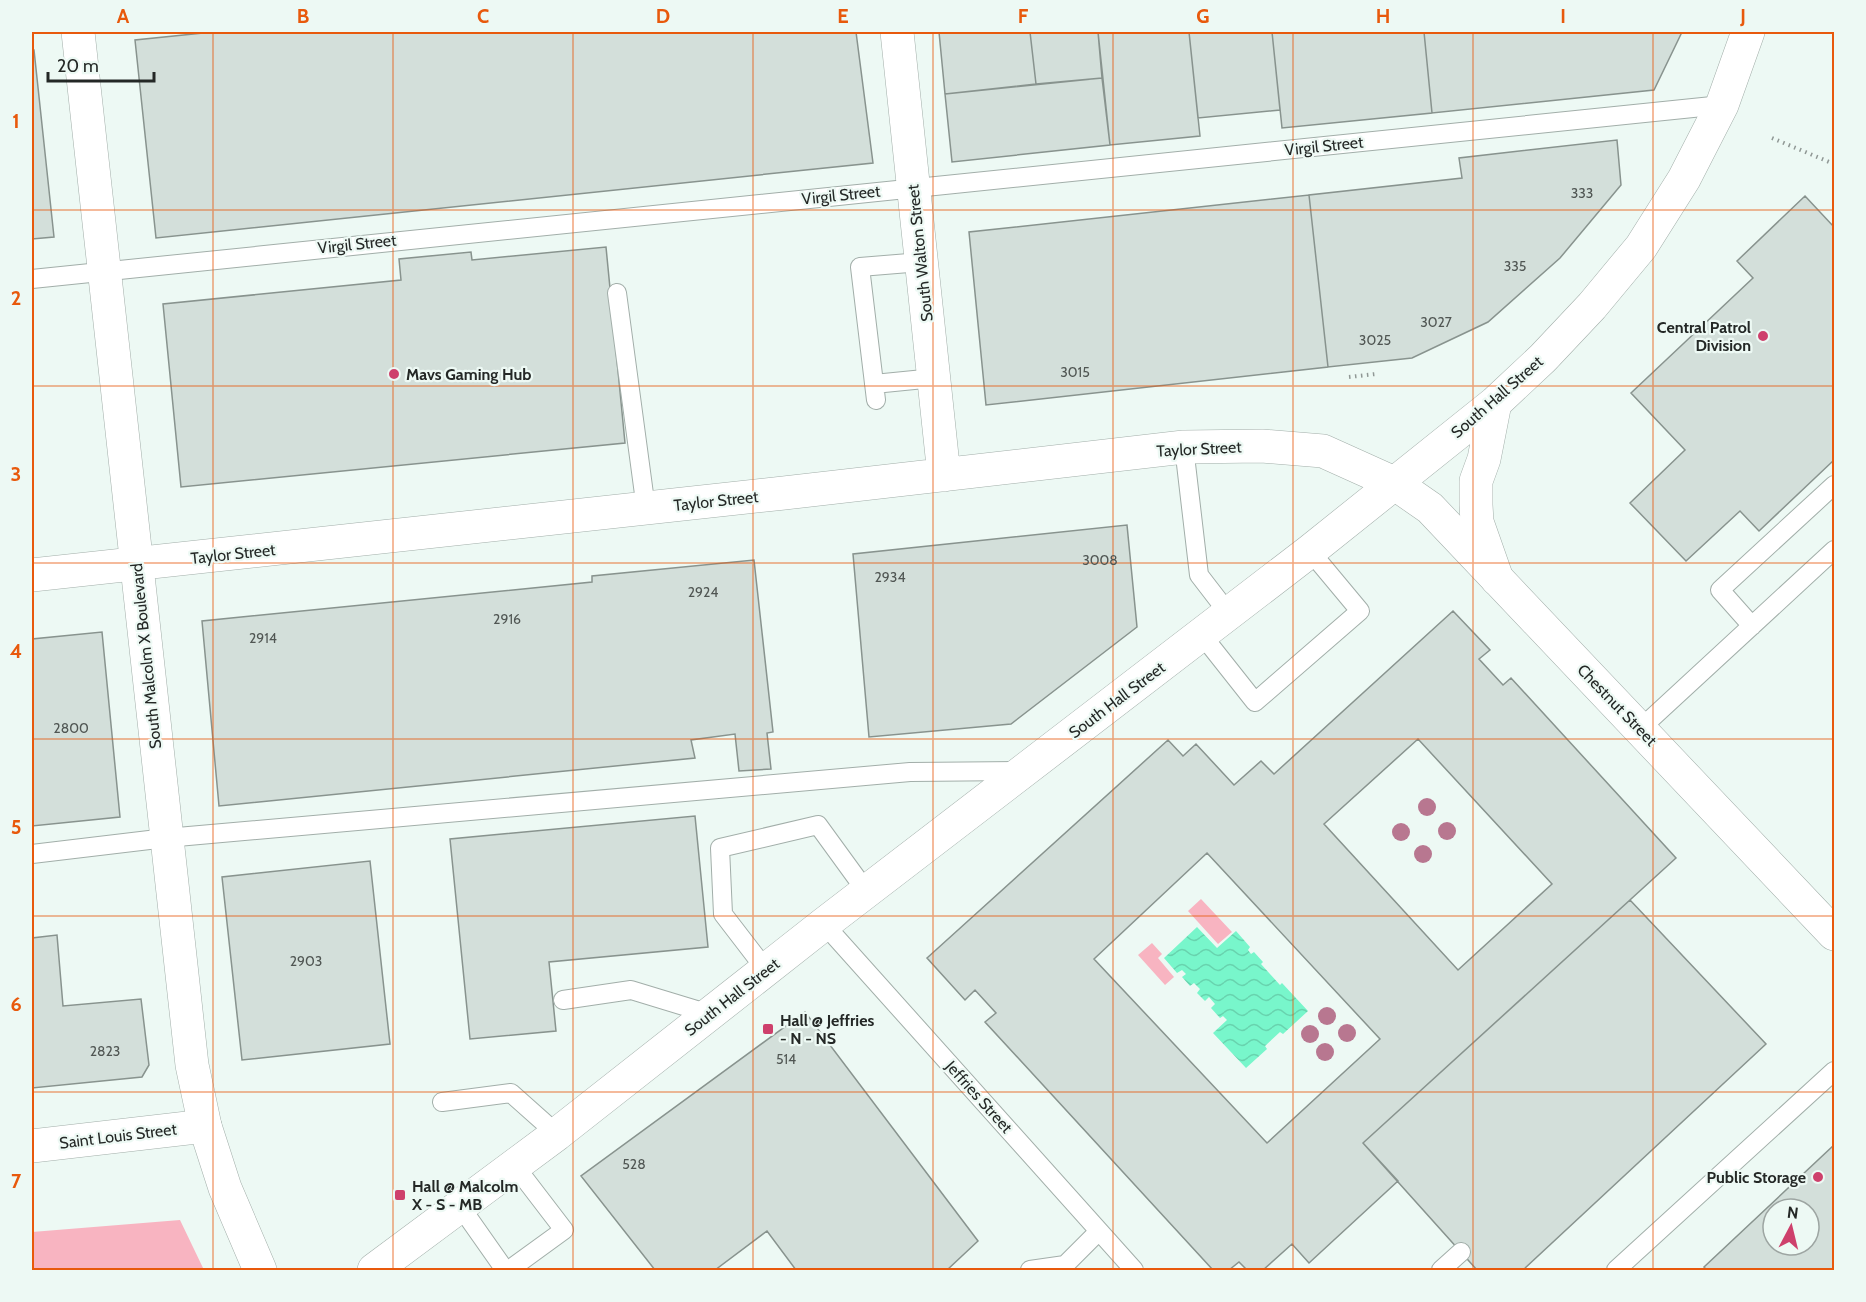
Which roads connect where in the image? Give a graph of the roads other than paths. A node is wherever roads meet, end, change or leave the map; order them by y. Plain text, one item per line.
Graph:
1 (78, 32) edge
2 (897, 32) edge
3 (1748, 32) edge
4 (1722, 105) junction
5 (913, 188) junction
6 (921, 262) junction
7 (104, 270) junction
8 (32, 279) edge
9 (617, 293) dead end
10 (933, 378) junction
11 (1495, 403) junction
12 (1184, 447) junction
13 (944, 475) junction
14 (1394, 483) junction
15 (1834, 485) edge
16 (646, 509) junction
17 (1834, 550) edge
18 (1310, 551) junction
19 (136, 564) junction
20 (32, 575) edge
21 (1497, 579) junction
22 (1229, 614) junction
23 (1752, 626) junction
24 (1202, 635) junction
25 (1640, 729) junction
26 (1023, 771) junction
27 (166, 838) junction
28 (32, 854) edge
29 (867, 891) junction
30 (824, 924) junction
31 (1834, 934) edge
32 (766, 970) junction
33 (563, 1000) dead end
34 (710, 1014) junction
35 (1834, 1071) edge
36 (442, 1102) dead end
37 (205, 1126) junction
38 (557, 1134) junction
39 (32, 1146) edge
40 (515, 1166) junction
41 (460, 1206) junction
42 (1099, 1231) junction
43 (1461, 1252) dead end
44 (1636, 1264) edge
45 (260, 1270) edge
46 (374, 1270) edge
47 (507, 1270) edge
48 (1029, 1270) edge
49 (1134, 1270) edge
50 (1441, 1270) edge
51 (1616, 1270) edge

1 - 7 street, South Malcolm X Boulevard
2 - 5 street, South Walton Street
3 - 4 street, South Hall Street
4 - 5 lane, Virgil Street
4 - 11 street, South Hall Street
5 - 6 street, South Walton Street
5 - 7 lane, Virgil Street
6 - 10 street, South Walton Street
6 - 10 lane
7 - 8 lane, Virgil Street
7 - 19 street, South Malcolm X Boulevard
9 - 16 lane
10 - 13 street, South Walton Street
11 - 14 street, South Hall Street
11 - 21 street
12 - 13 street, Taylor Street
12 - 14 street, Taylor Street
12 - 22 lane
13 - 16 street, Taylor Street
14 - 18 street, South Hall Street
14 - 21 street, Chestnut Street
15 - 23 lane
16 - 19 street, Taylor Street
17 - 23 lane
18 - 22 street, South Hall Street
18 - 24 lane
19 - 20 street, Taylor Street
19 - 27 street, South Malcolm X Boulevard
21 - 25 street, Chestnut Street
22 - 24 street, South Hall Street
23 - 25 lane
24 - 26 street, South Hall Street
25 - 31 street, Chestnut Street
26 - 27 lane
26 - 29 street, South Hall Street
27 - 28 lane
27 - 37 street, South Malcolm X Boulevard
29 - 30 street, South Hall Street
29 - 32 lane
30 - 32 street, South Hall Street
30 - 42 lane, Jeffries Street
32 - 34 street, South Hall Street
33 - 34 lane
34 - 38 street, South Hall Street
35 - 44 lane
36 - 38 lane
37 - 39 street, Saint Louis Street
37 - 45 street, South Malcolm X Boulevard
38 - 40 street, South Hall Street
40 - 41 street, South Hall Street
40 - 47 lane
41 - 46 street, South Hall Street
41 - 47 lane
42 - 48 lane
42 - 49 lane, Jeffries Street
43 - 50 lane
44 - 51 lane

